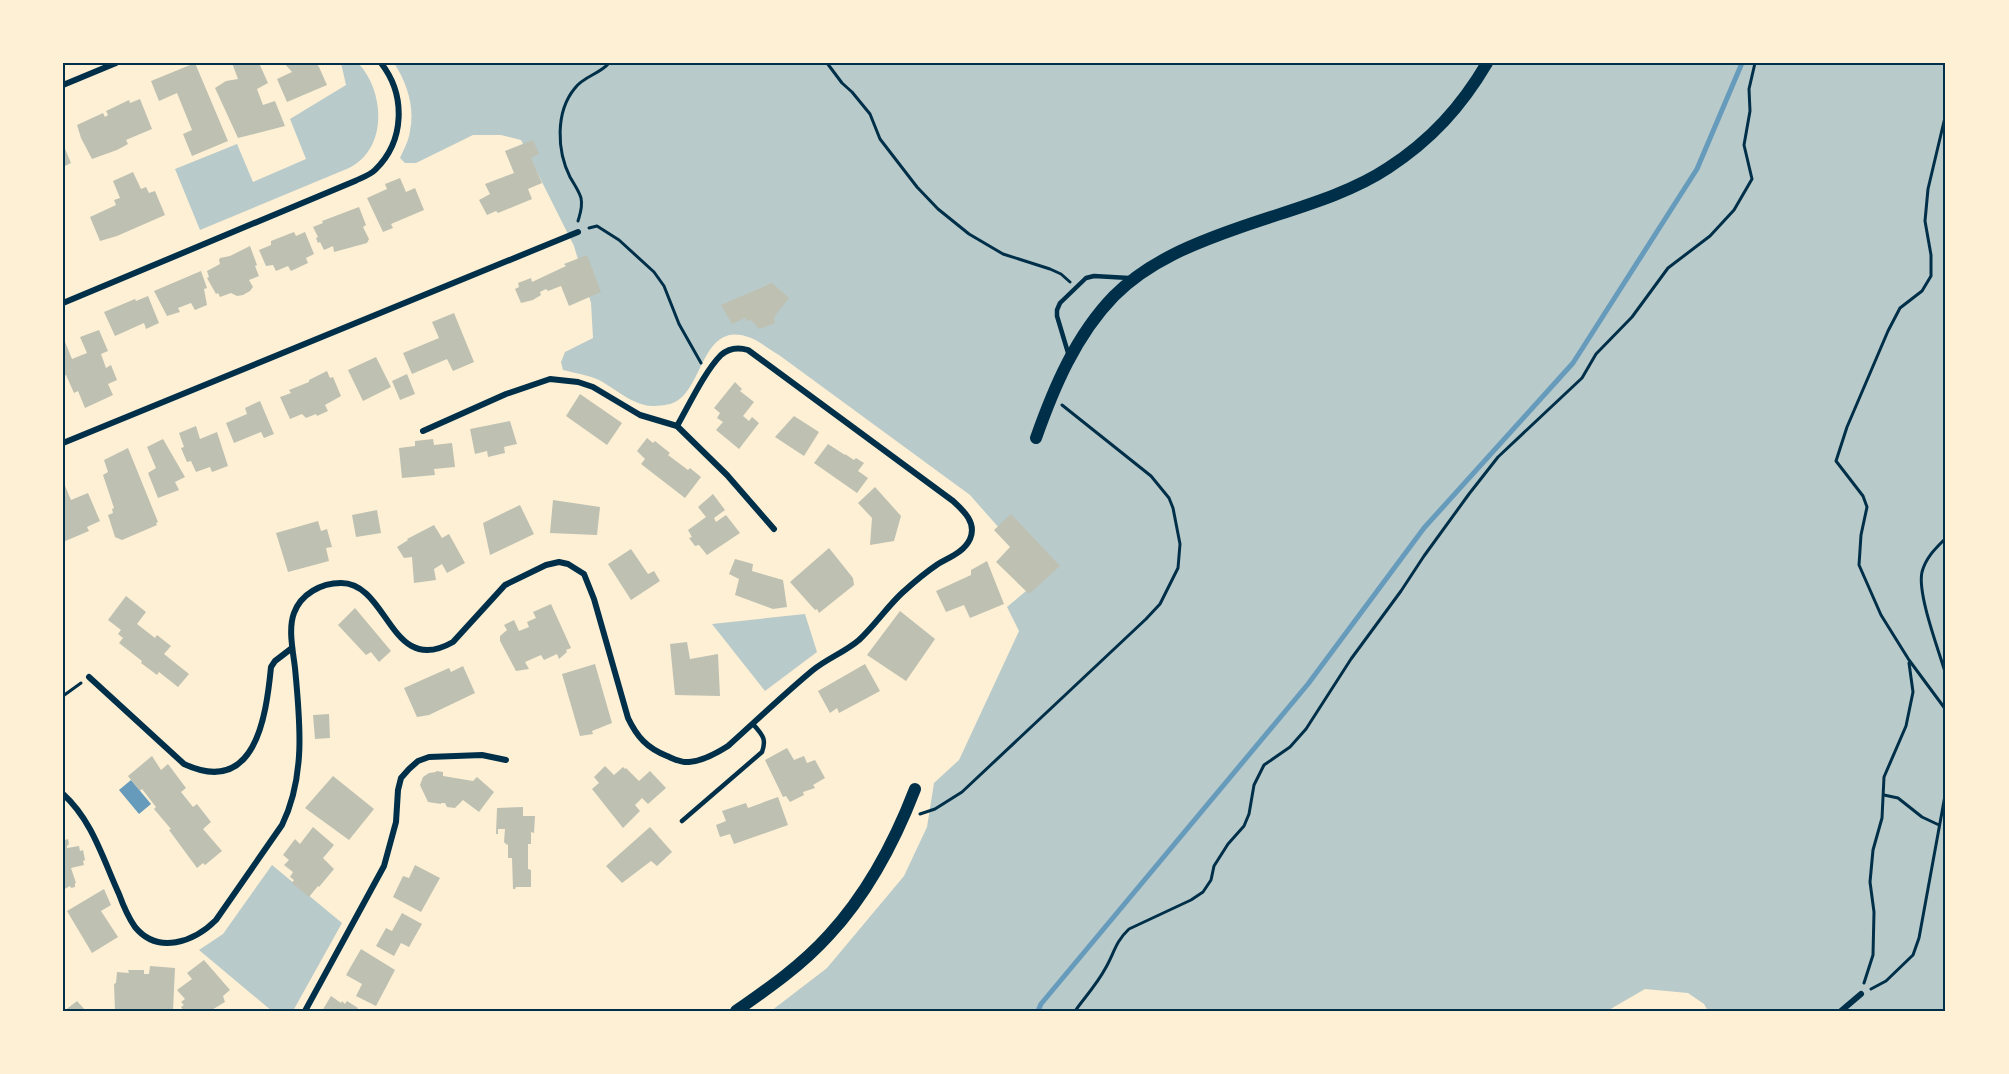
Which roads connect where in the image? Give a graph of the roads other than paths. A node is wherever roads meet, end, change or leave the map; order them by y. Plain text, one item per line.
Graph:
1 (116, 63) edge
2 (381, 63) edge
3 (1487, 63) edge
4 (63, 85) edge
5 (578, 232) road end
6 (1135, 279) junction
7 (63, 303) edge
8 (1069, 358) junction
9 (677, 426) junction
10 (423, 431) dead end
11 (1036, 438) dead end
12 (63, 443) edge
13 (774, 529) dead end
14 (292, 648) junction
15 (89, 677) road end
16 (753, 724) junction
17 (506, 760) dead end
18 (915, 789) dead end
19 (63, 794) edge
20 (682, 821) dead end
21 (1861, 994) road end
22 (305, 1011) edge
23 (736, 1011) edge
24 (1841, 1011) edge

1 - 4 street
2 - 7 street
3 - 6 main road
5 - 12 street
6 - 8 main road
6 - 8 lane
8 - 11 main road
9 - 10 street
9 - 13 street
9 - 16 street
14 - 15 street
14 - 16 street
14 - 19 street
16 - 20 lane
17 - 22 street
18 - 23 main road
21 - 24 street

